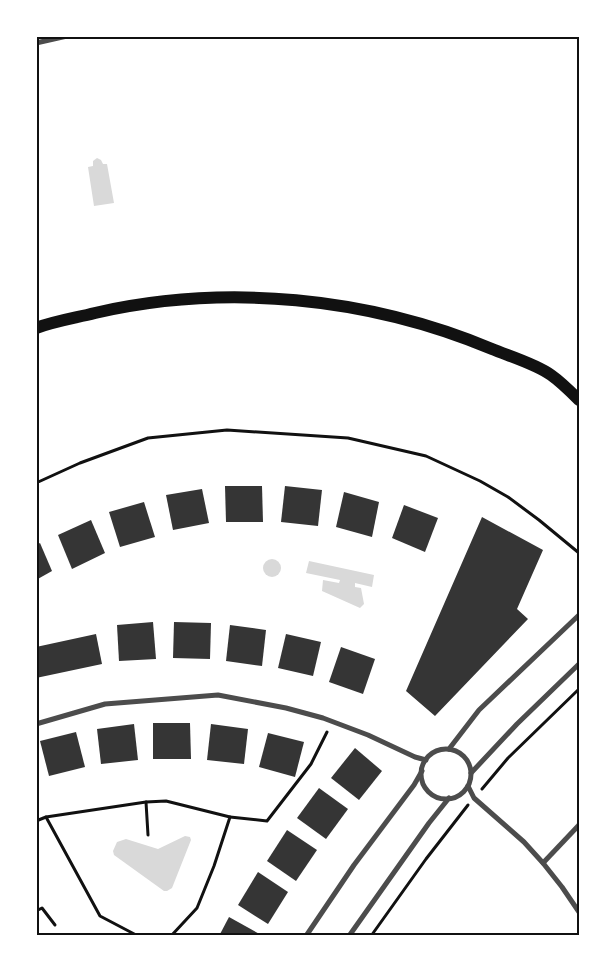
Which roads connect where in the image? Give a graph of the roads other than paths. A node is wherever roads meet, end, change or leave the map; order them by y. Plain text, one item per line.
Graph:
1 (67, 36) edge
2 (36, 43) edge
3 (36, 328) edge
4 (549, 374) junction
5 (579, 388) edge
6 (579, 400) edge
7 (579, 615) edge
8 (579, 664) edge
9 (36, 724) edge
10 (449, 749) junction
11 (426, 760) junction
12 (422, 771) junction
13 (472, 773) junction
14 (468, 786) junction
15 (449, 798) junction
16 (579, 825) edge
17 (543, 863) junction
18 (579, 912) edge
19 (306, 936) edge
20 (349, 936) edge

1 - 2 street
3 - 4 main road
4 - 5 main road
4 - 6 main road
7 - 10 street
8 - 13 street
9 - 11 street
10 - 11 street
10 - 13 street
11 - 12 street
12 - 15 street
12 - 19 street
13 - 14 street
14 - 15 street
14 - 17 street
15 - 20 street
16 - 17 street
17 - 18 street

